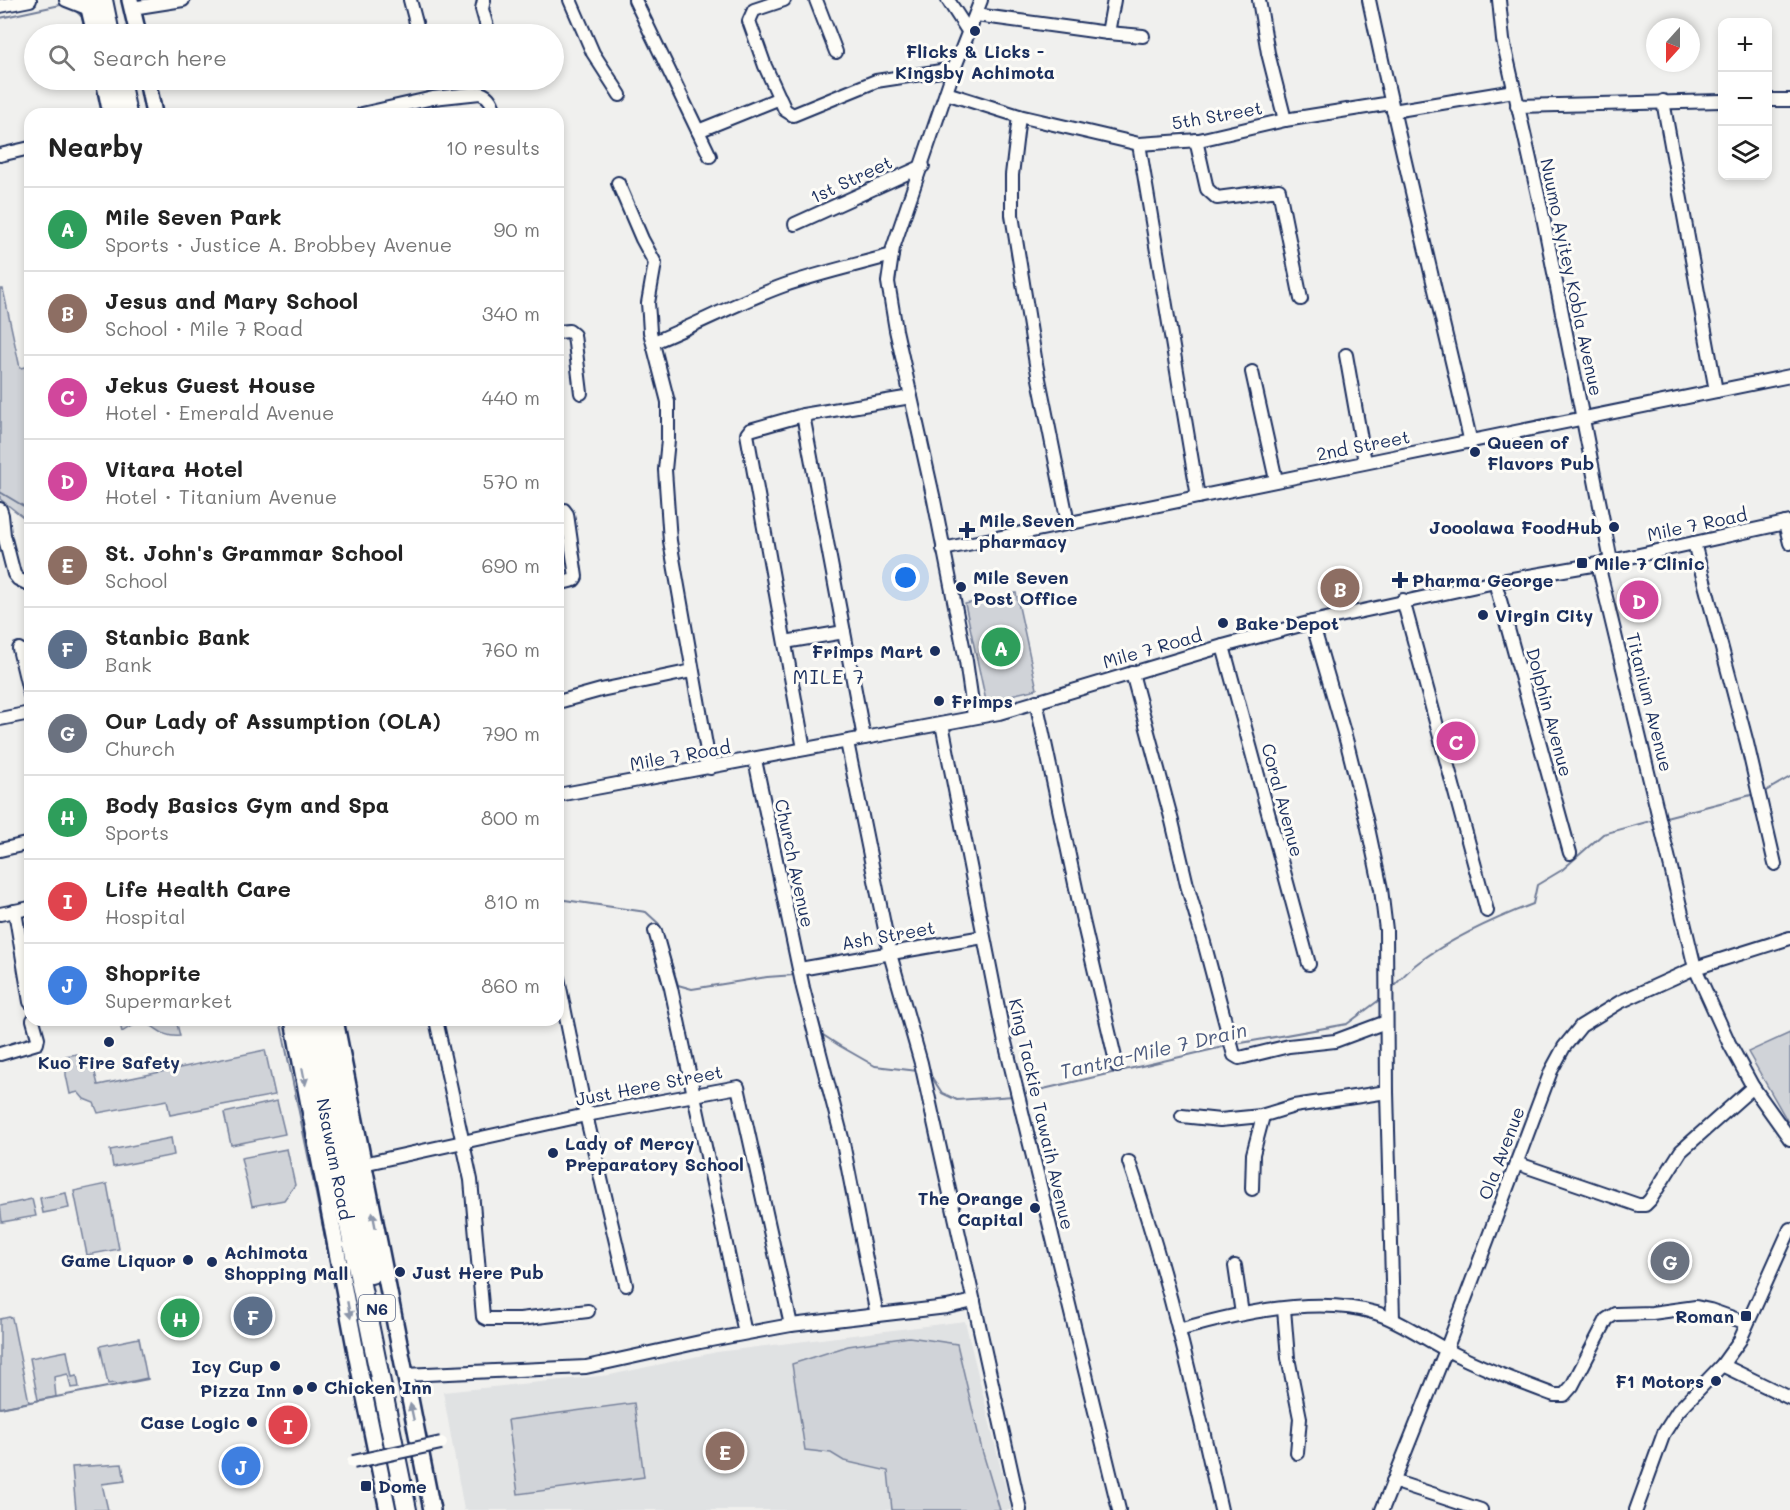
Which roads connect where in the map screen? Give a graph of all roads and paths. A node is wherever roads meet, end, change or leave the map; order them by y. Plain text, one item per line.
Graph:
1 (30, 0) edge
2 (66, 0) edge
3 (183, 0) edge
4 (410, 0) edge
5 (484, 0) edge
6 (570, 0) edge
7 (635, 0) edge
8 (784, 0) edge
9 (816, 0) edge
10 (948, 0) edge
11 (981, 0) edge
12 (1114, 0) edge
13 (1259, 0) edge
14 (1370, 0) edge
15 (1499, 0) edge
16 (93, 3) edge
17 (126, 3) edge
18 (0, 6) edge
19 (976, 15) junction
20 (94, 24) edge
21 (105, 24) edge
22 (124, 24) edge
23 (134, 24) edge
24 (416, 24) edge
25 (486, 24) edge
26 (968, 31) junction
27 (1108, 33) junction
28 (1143, 36) dead end
29 (836, 52) dead end
30 (954, 69) junction
31 (106, 90) edge
32 (122, 90) edge
33 (134, 90) edge
34 (149, 90) edge
35 (1514, 90) junction
36 (946, 93) junction
37 (620, 95) dead end
38 (1772, 100) edge
39 (1790, 100) edge
40 (1663, 101) junction
41 (1718, 101) edge
42 (783, 104) junction
43 (1517, 106) junction
44 (1392, 107) junction
45 (110, 108) edge
46 (126, 108) edge
47 (138, 108) edge
48 (153, 108) edge
49 (389, 108) edge
50 (493, 108) edge
51 (1020, 116) junction
52 (1285, 120) junction
53 (698, 131) junction
54 (1196, 140) junction
55 (1139, 144) junction
56 (24, 149) edge
57 (0, 155) edge
58 (711, 156) dead end
59 (923, 166) junction
60 (618, 183) dead end
61 (795, 224) dead end
62 (892, 255) junction
63 (1301, 299) dead end
64 (564, 332) edge
65 (654, 342) junction
66 (1346, 354) dead end
67 (1252, 372) dead end
68 (1790, 376) edge
69 (1716, 391) junction
70 (581, 393) dead end
71 (911, 397) junction
72 (803, 415) junction
73 (1582, 419) junction
74 (1471, 443) junction
75 (1365, 462) junction
76 (1276, 480) junction
77 (1198, 497) junction
78 (0, 509) edge
79 (564, 510) edge
80 (1068, 523) junction
81 (1787, 523) edge
82 (1694, 543) junction
83 (1790, 543) edge
84 (943, 549) junction
85 (1604, 563) junction
86 (24, 582) edge
87 (564, 582) edge
88 (1496, 582) junction
89 (1402, 600) junction
90 (1312, 622) junction
91 (844, 632) junction
92 (785, 642) junction
93 (1223, 646) junction
94 (19, 649) dead end
95 (24, 670) edge
96 (692, 671) junction
97 (1132, 673) junction
98 (564, 700) edge
99 (1036, 701) junction
100 (24, 714) edge
101 (974, 716) junction
102 (0, 719) edge
103 (942, 724) junction
104 (864, 738) junction
105 (847, 742) junction
106 (804, 749) junction
107 (755, 760) junction
108 (710, 768) junction
109 (564, 794) edge
110 (24, 844) edge
111 (0, 850) edge
112 (1570, 853) dead end
113 (1775, 864) dead end
114 (24, 909) edge
115 (15, 910) junction
116 (1487, 910) dead end
117 (0, 914) edge
118 (655, 931) dead end
119 (983, 937) junction
120 (1790, 938) edge
121 (890, 954) junction
122 (1309, 964) dead end
123 (24, 965) edge
124 (1695, 968) junction
125 (801, 972) junction
126 (564, 1007) edge
127 (1386, 1022) junction
128 (35, 1026) edge
129 (294, 1026) edge
130 (309, 1026) edge
131 (321, 1026) edge
132 (336, 1026) edge
133 (437, 1026) edge
134 (0, 1054) edge
135 (1117, 1066) dead end
136 (1753, 1087) junction
137 (1387, 1092) junction
138 (695, 1094) junction
139 (331, 1108) junction
140 (586, 1115) junction
141 (1182, 1116) dead end
142 (1263, 1116) junction
143 (1790, 1139) edge
144 (462, 1141) junction
145 (1129, 1162) dead end
146 (1516, 1163) junction
147 (363, 1164) junction
148 (1252, 1189) dead end
149 (1790, 1229) edge
150 (1235, 1266) dead end
151 (626, 1285) dead end
152 (974, 1301) junction
153 (1284, 1309) junction
154 (588, 1311) dead end
155 (1242, 1314) junction
156 (877, 1315) junction
157 (1393, 1319) junction
158 (1747, 1323) junction
159 (791, 1325) junction
160 (1179, 1330) junction
161 (745, 1333) junction
162 (1446, 1350) junction
163 (1722, 1365) junction
164 (404, 1375) junction
165 (1790, 1398) edge
166 (441, 1443) dead end
167 (1297, 1453) dead end
168 (353, 1462) dead end
169 (1393, 1481) junction
170 (388, 1510) edge
171 (407, 1510) edge
172 (417, 1510) edge
173 (432, 1510) edge
174 (1020, 1510) edge
175 (1119, 1510) edge
176 (1221, 1510) edge
177 (1382, 1510) edge
178 (1481, 1510) edge
179 (1636, 1510) edge

1 - 18 street
2 - 16 street
3 - 17 street
4 - 24 street
5 - 25 street
6 - 37 street
7 - 53 street
8 - 42 street
9 - 29 street
10 - 26 street
11 - 19 street
12 - 27 street
13 - 52 street
14 - 44 street
15 - 35 street, Nuumo Ayitey Kobla Avenue
16 - 20 main road
16 - 21 highway
17 - 22 highway
17 - 23 main road
19 - 26 street
19 - 27 street
26 - 30 street
27 - 28 street
30 - 36 street
30 - 42 street
31 - 45 main road
32 - 46 highway
33 - 47 highway
34 - 48 main road
35 - 43 street, Nuumo Ayitey Kobla Avenue
35 - 44 street, 5th Street
36 - 51 street, 5th Street
36 - 59 street
38 - 39 street
40 - 41 street
40 - 43 street
40 - 69 street
42 - 53 street
43 - 73 street, Nuumo Ayitey Kobla Avenue
44 - 52 street, 5th Street
44 - 74 street
49 - 50 street
51 - 55 street, 5th Street
51 - 80 street
52 - 54 street, 5th Street
53 - 58 street
54 - 55 street, 5th Street
54 - 63 street
55 - 77 street
56 - 57 street
59 - 61 street, 1st Street
59 - 62 street
60 - 65 street
62 - 65 street
62 - 71 street
64 - 70 street
65 - 96 street
66 - 75 street
67 - 76 street
68 - 69 street, 2nd Street
69 - 73 street, 2nd Street
71 - 72 street
71 - 84 street
72 - 91 street
72 - 92 street
73 - 74 street, 2nd Street
73 - 85 street, Nuumo Ayitey Kobla Avenue
74 - 75 street, 2nd Street
75 - 76 street, 2nd Street
76 - 77 street, 2nd Street
77 - 80 street, 2nd Street
78 - 86 street
79 - 87 street
80 - 84 street, 2nd Street
81 - 82 street, Mile 7 Road
81 - 83 street
82 - 85 street, Mile 7 Road
82 - 113 street
84 - 101 street
85 - 88 street, Mile 7 Road
85 - 124 street, Titanium Avenue
88 - 89 street, Mile 7 Road
88 - 112 street, Dolphin Avenue
89 - 90 street, Mile 7 Road
89 - 116 street
90 - 93 street, Mile 7 Road
90 - 127 street
91 - 92 street
91 - 104 street
92 - 106 street
93 - 97 street, Mile 7 Road
93 - 122 street, Coral Avenue
94 - 95 street
96 - 98 street
96 - 108 street
97 - 99 street, Mile 7 Road
97 - 127 street
99 - 101 street, Mile 7 Road
99 - 135 street
100 - 102 street
101 - 103 street, Mile 7 Road
103 - 104 street, Mile 7 Road
103 - 119 street, King Tackie Tawaih Avenue
104 - 105 street, Mile 7 Road
105 - 106 street, Mile 7 Road
105 - 121 street
106 - 107 street, Mile 7 Road
107 - 108 street, Mile 7 Road
107 - 125 street, Church Avenue
108 - 109 street, Mile 7 Road
110 - 111 street
114 - 115 street
115 - 117 street
115 - 123 street
118 - 138 street
119 - 121 street, Ash Street
119 - 175 street, King Tackie Tawaih Avenue
120 - 124 street, Ola Avenue
121 - 125 street, Ash Street
121 - 152 street
124 - 136 street, Titanium Avenue
124 - 146 street, Ola Avenue
125 - 156 street, Church Avenue
126 - 140 street
127 - 137 street
128 - 134 street
129 -> 170 main road
130 - 139 highway, Nsawam Road / N6
131 - 139 highway, Nsawam Road / N6
132 - 147 main road
133 - 144 street
136 - 143 street, Titanium Avenue
136 - 146 street
137 - 142 street
137 - 157 street
138 - 140 street, Just Here Street
138 - 159 street, Just Here Street
138 - 161 street
139 - 171 highway, Nsawam Road / N6
139 - 172 highway, Nsawam Road / N6
140 - 144 street, Just Here Street
140 - 151 street
141 - 142 street
142 - 148 street
144 - 147 street, Just Here Street
144 - 154 street
145 - 160 street
146 - 162 street, Ola Avenue
164 -> 147 main road
149 - 158 street
150 - 155 street
152 - 156 street
152 - 174 street
153 - 155 street
153 - 157 street
153 - 167 street
155 - 160 street
156 - 159 street
157 - 162 street
158 - 162 street
158 - 163 street
159 - 161 street
160 - 176 street
161 - 164 street
162 - 169 street, Ola Avenue
163 - 165 street
163 - 179 street
173 -> 164 main road
166 - 168 street, bridge
169 - 177 street, Ola Avenue
169 - 178 street

